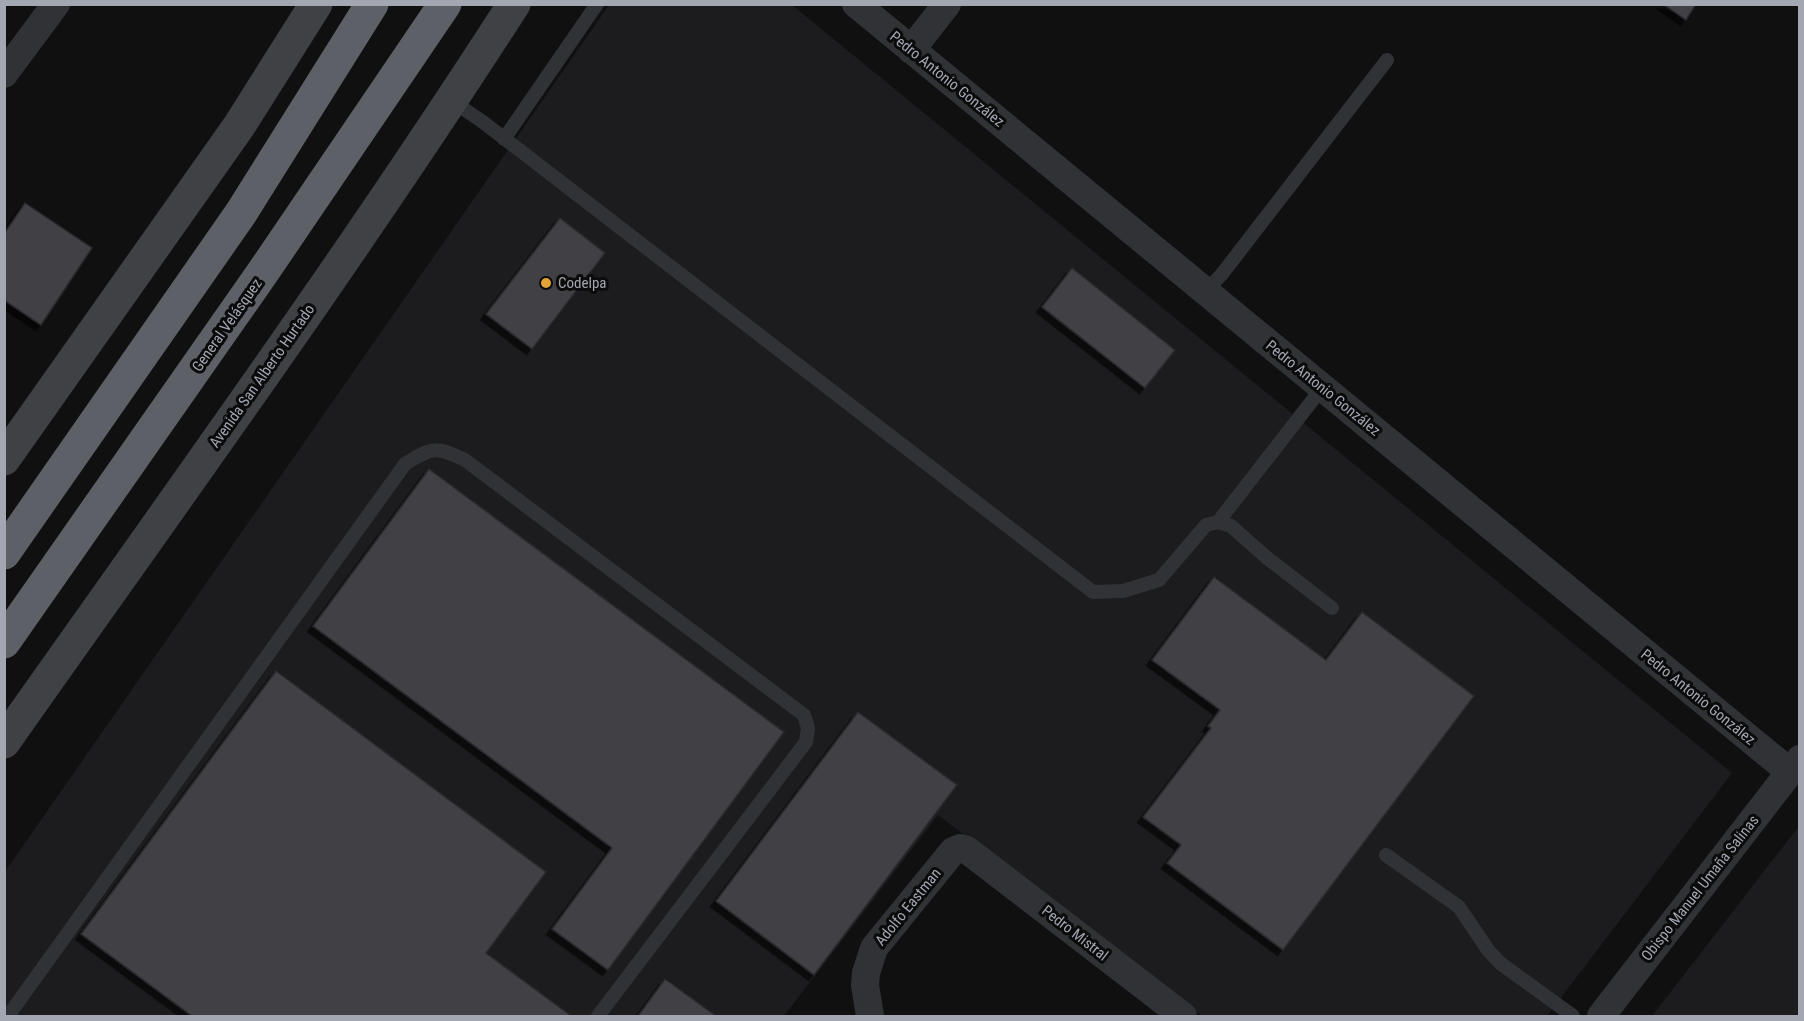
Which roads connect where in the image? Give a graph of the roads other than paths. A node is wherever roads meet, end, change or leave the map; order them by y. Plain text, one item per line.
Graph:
1 (56, 4) edge
2 (316, 4) edge
3 (372, 4) edge
4 (445, 4) edge
5 (514, 4) edge
6 (597, 4) edge
7 (856, 4) edge
8 (947, 4) edge
9 (911, 50) junction
10 (1387, 60) dead end
11 (4, 74) edge
12 (452, 101) junction
13 (504, 139) junction
14 (1205, 292) junction
15 (1322, 388) junction
16 (4, 459) edge
17 (1218, 522) junction
18 (4, 553) edge
19 (1332, 608) dead end
20 (4, 642) edge
21 (4, 742) edge
22 (1795, 765) edge
23 (967, 850) joint
24 (1386, 855) dead end
25 (8, 1017) edge
26 (598, 1017) edge
27 (870, 1017) edge
28 (1183, 1017) edge
29 (1573, 1017) edge
30 (1601, 1017) edge

1 - 11 street
2 - 16 main road
3 - 18 highway
4 - 20 highway, General Velásquez
5 - 12 main road, Avenida San Alberto Hurtado
6 - 13 lane
7 - 9 street, Pedro Antonio González
8 - 9 street
9 - 14 street, Pedro Antonio González
10 - 14 lane
12 - 13 lane
12 - 21 main road, Avenida San Alberto Hurtado
13 - 17 lane
14 - 15 street, Pedro Antonio González
15 - 17 lane
15 - 22 street, Pedro Antonio González
17 - 19 lane
22 - 30 street, Obispo Manuel Umaña Salinas
23 - 27 street, Adolfo Eastman
23 - 28 street, Pedro Mistral
24 - 29 lane
25 - 26 lane

